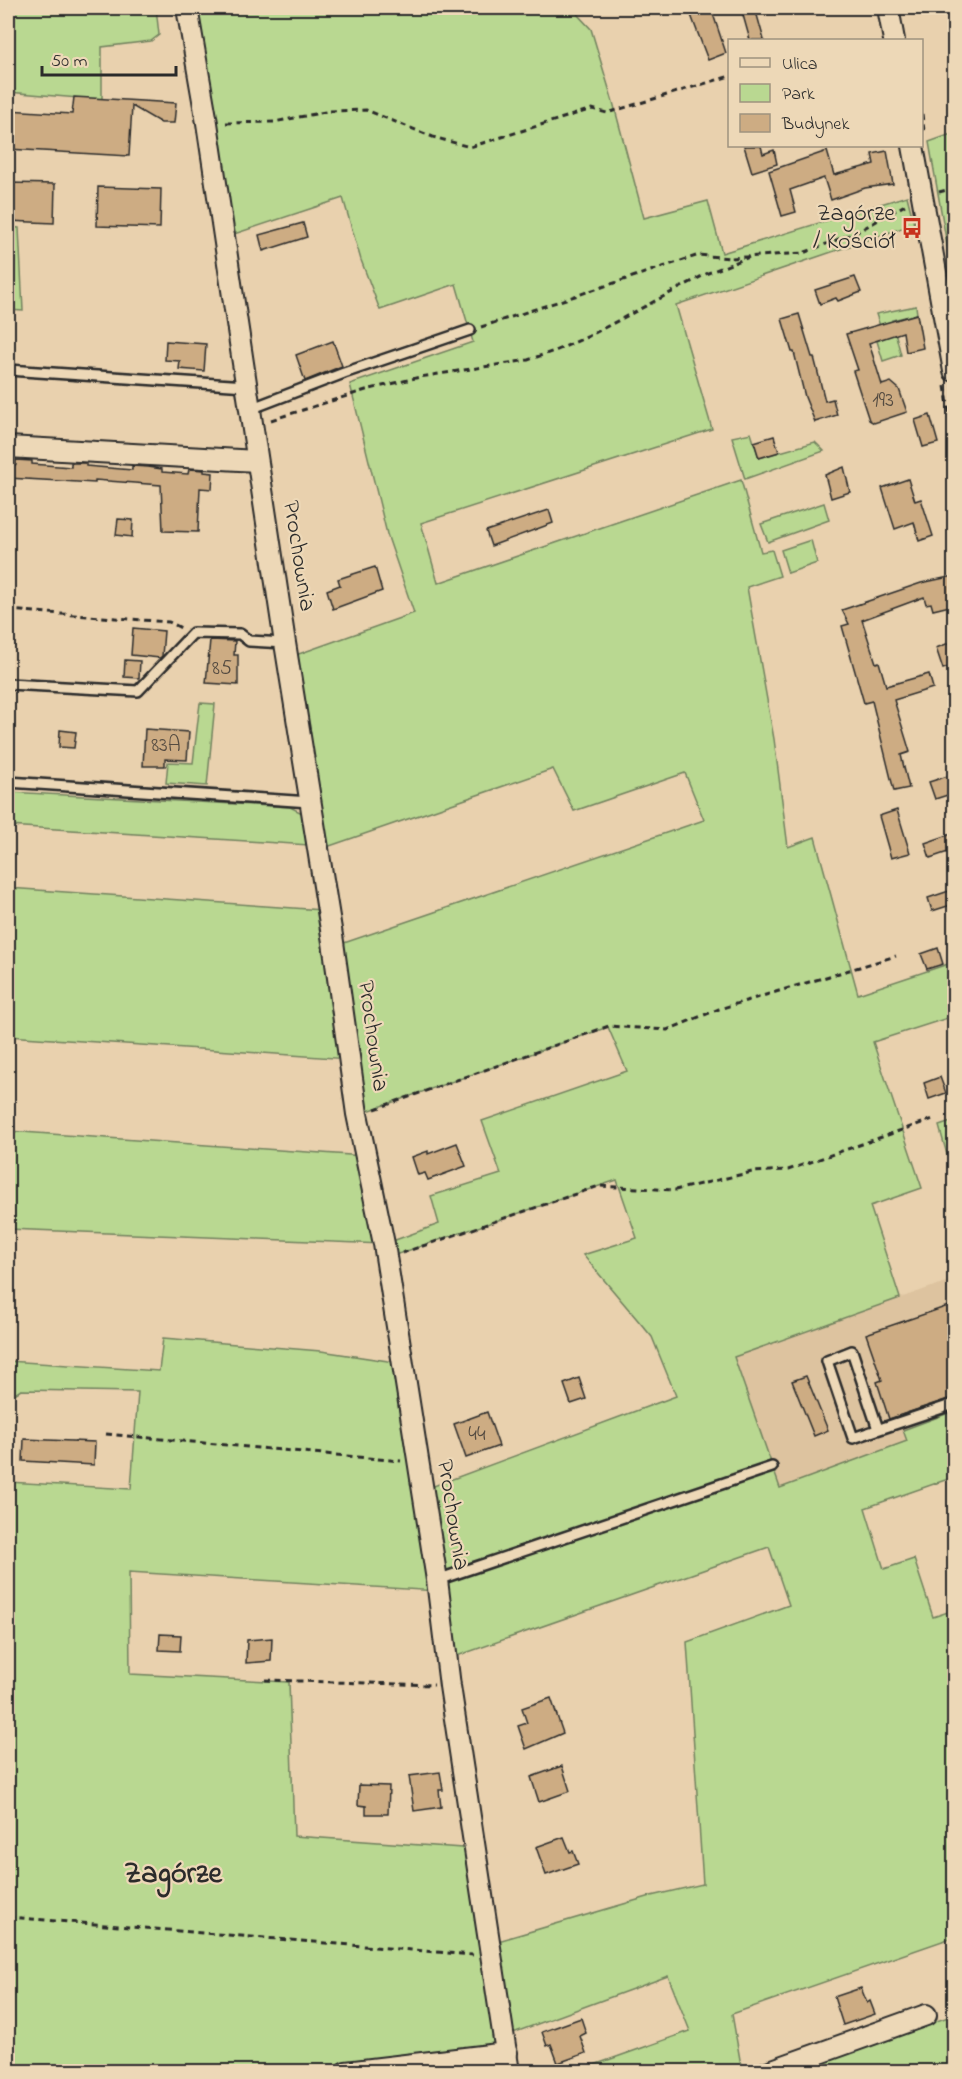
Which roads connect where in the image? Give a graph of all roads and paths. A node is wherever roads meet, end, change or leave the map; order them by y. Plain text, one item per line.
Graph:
1 (187, 8) edge
2 (888, 8) edge
3 (894, 39) edge
4 (728, 76) edge
5 (207, 123) junction
6 (913, 147) edge
7 (922, 196) junction
8 (749, 257) junction
9 (470, 330) joint
10 (8, 370) edge
11 (954, 371) edge
12 (246, 386) junction
13 (251, 417) junction
14 (8, 447) edge
15 (257, 461) junction
16 (8, 610) edge
17 (193, 633) junction
18 (285, 643) junction
19 (8, 684) edge
20 (8, 782) edge
21 (310, 802) junction
22 (896, 956) dead end
23 (357, 1114) junction
24 (933, 1119) dead end
25 (385, 1258) junction
26 (954, 1404) edge
27 (878, 1429) junction
28 (106, 1434) dead end
29 (418, 1463) junction
30 (772, 1467) dead end
31 (437, 1580) junction
32 (265, 1680) dead end
33 (450, 1686) junction
34 (8, 1917) edge
35 (492, 1957) junction
36 (926, 2015) dead end
37 (508, 2062) edge
38 (346, 2072) edge
39 (767, 2072) edge

1 - 5 street, Prochownia
2 - 3 street
4 - 5 path
5 - 12 street, Prochownia
6 - 7 street
7 - 8 path
7 - 11 street
8 - 9 path
8 - 13 path
9 - 13 lane
10 - 12 lane
12 - 13 street, Prochownia
13 - 15 street, Prochownia
14 - 15 street
15 - 18 street, Prochownia
16 - 17 path
17 - 18 lane
17 - 19 lane
18 - 21 street, Prochownia
20 - 21 lane
21 - 23 street, Prochownia
22 - 23 path
23 - 25 street, Prochownia
24 - 25 path
25 - 29 street, Prochownia
26 - 27 lane
27 - 27 lane
28 - 29 path
29 - 31 street, Prochownia
30 - 31 lane
31 - 33 street, Prochownia
32 - 33 path
33 - 35 street, Prochownia
34 - 35 path
35 - 37 street, Prochownia
36 - 39 street
37 - 38 street

